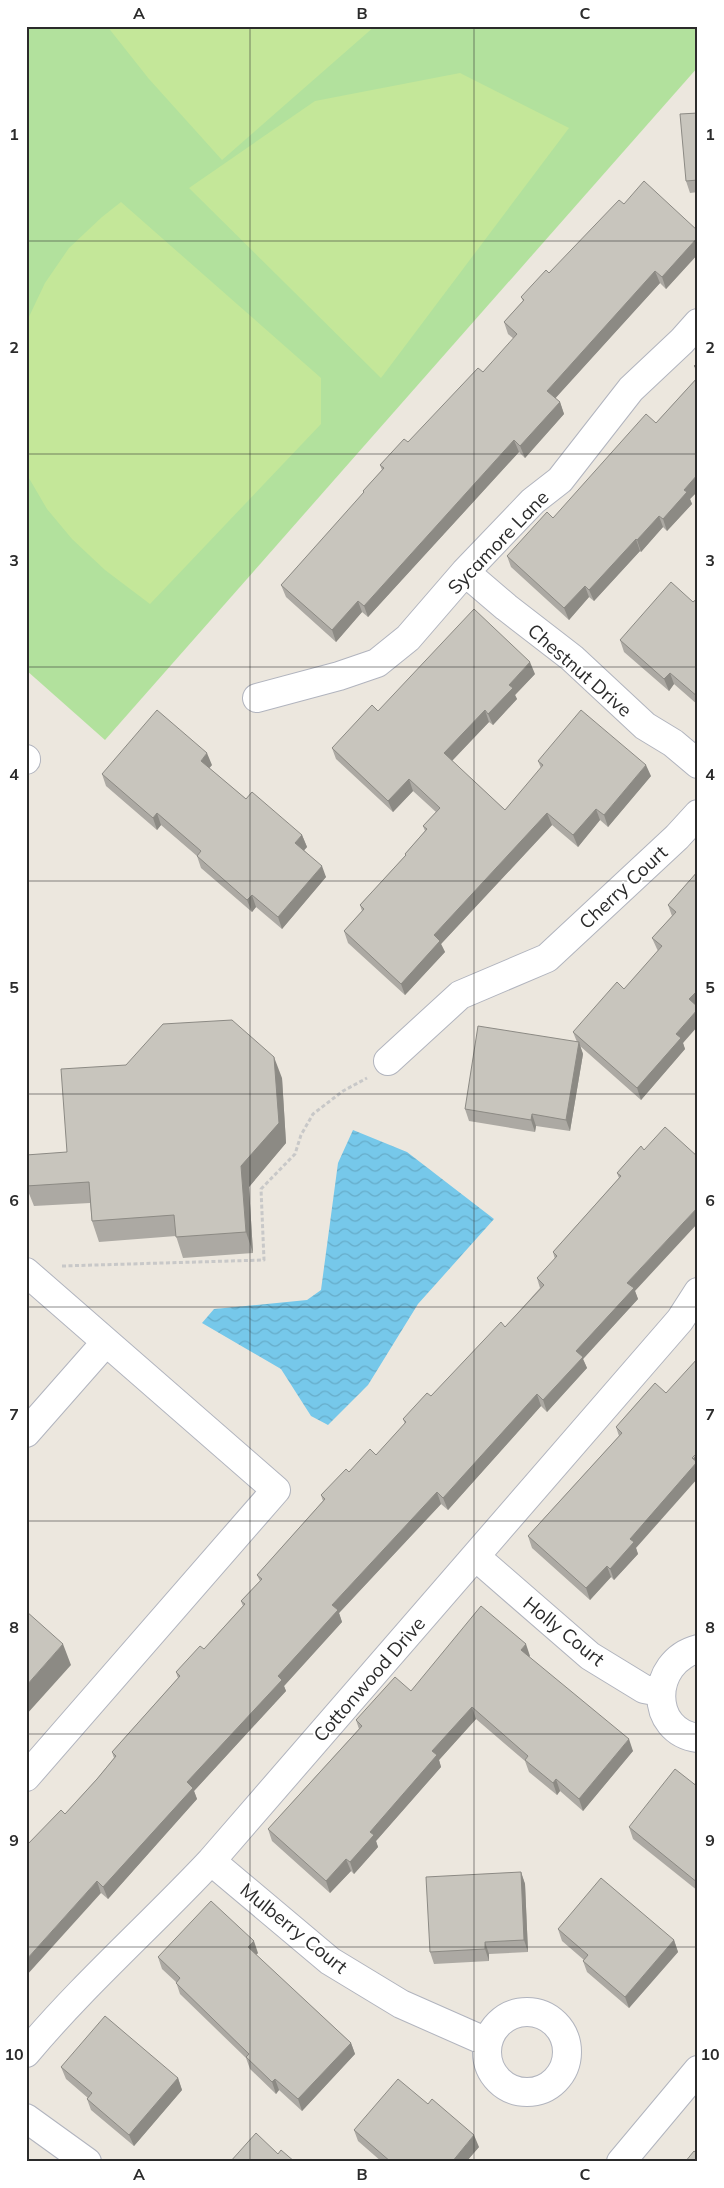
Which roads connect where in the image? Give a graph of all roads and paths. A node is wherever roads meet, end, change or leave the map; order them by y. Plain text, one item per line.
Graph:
1 (698, 323) edge
2 (465, 572) junction
3 (257, 698) dead end
4 (698, 764) edge
5 (698, 814) edge
6 (388, 1061) joint
7 (61, 1266) dead end
8 (26, 1272) edge
9 (698, 1292) edge
10 (106, 1342) junction
11 (26, 1433) edge
12 (476, 1556) junction
13 (698, 1649) edge
14 (660, 1692) junction
15 (698, 1738) edge
16 (26, 1777) edge
17 (211, 1860) junction
18 (488, 2042) dead end
19 (26, 2053) edge
20 (698, 2070) edge
21 (26, 2118) edge
22 (87, 2162) edge
23 (620, 2162) edge

1 - 2 street, Sycamore Lane
2 - 3 street, Sycamore Lane
2 - 4 street, Chestnut Drive
5 - 6 street, Cherry Court
6 - 7 path
8 - 10 street
9 - 12 street, Cottonwood Drive
10 - 11 street
10 - 16 street
12 - 14 street, Holly Court
12 - 17 street, Cottonwood Drive
13 - 14 street
14 - 15 street
17 - 18 street, Mulberry Court
17 - 19 street, Cottonwood Drive
20 - 23 street
21 - 22 street

